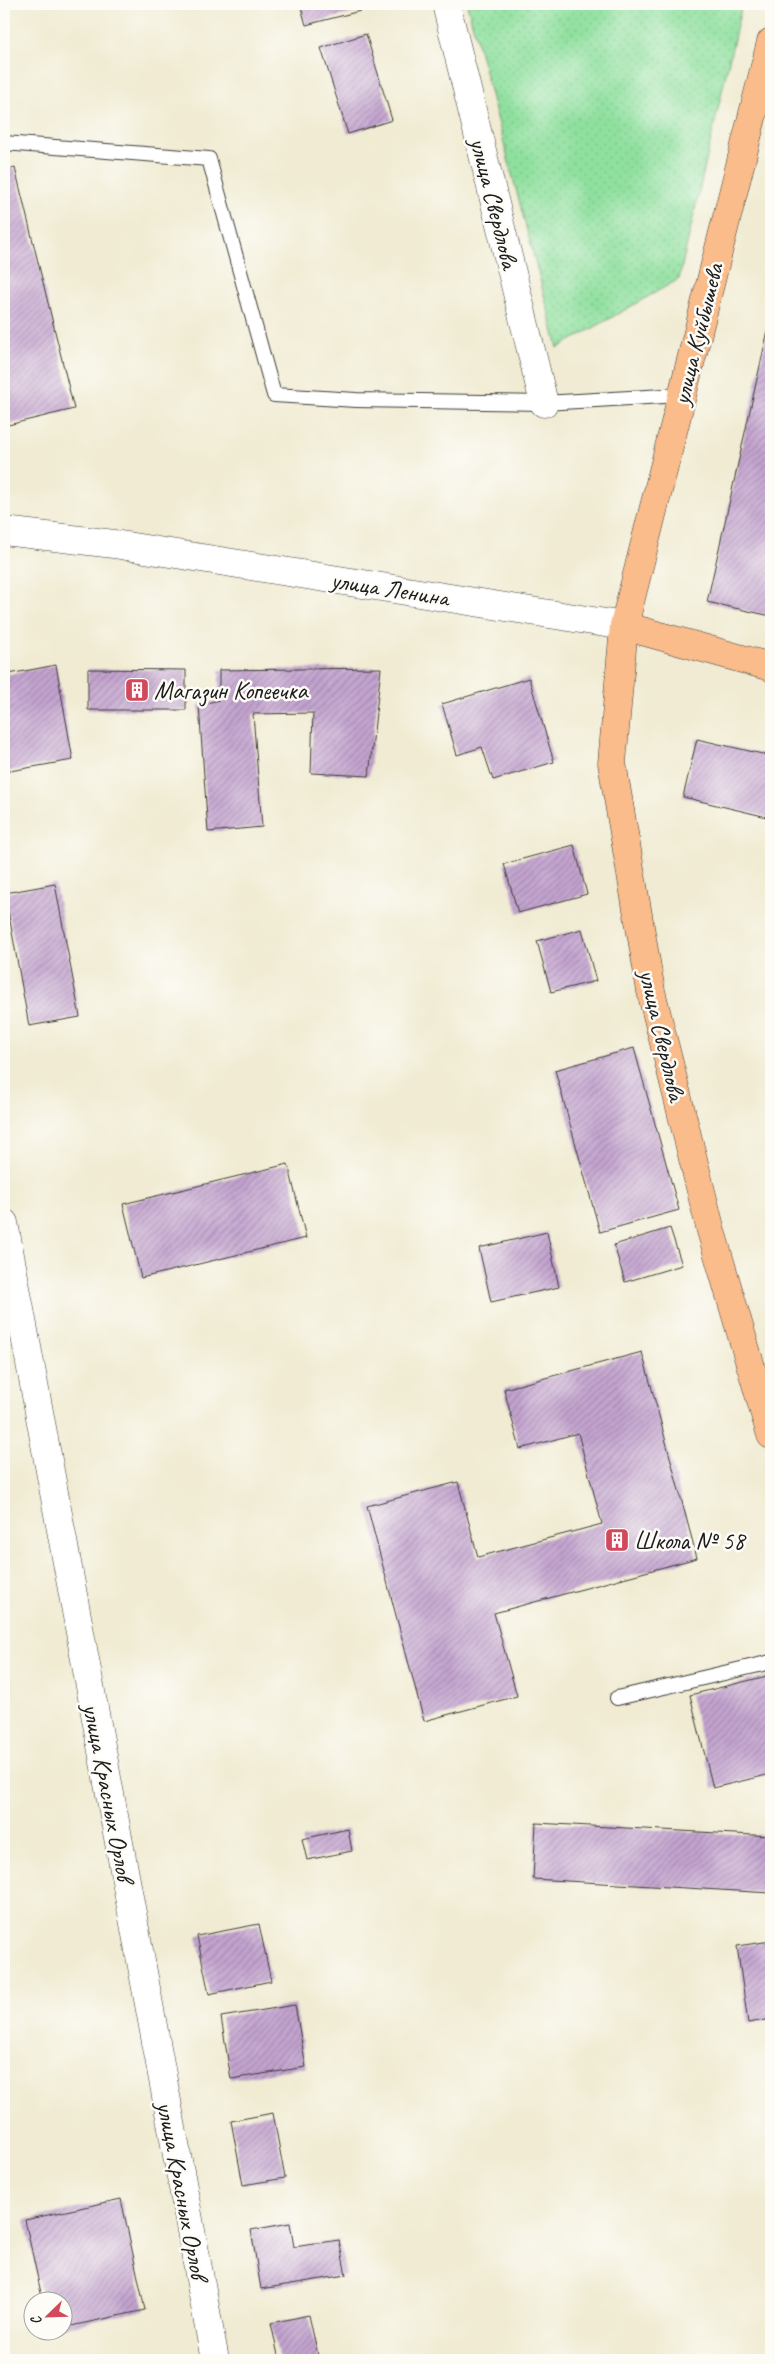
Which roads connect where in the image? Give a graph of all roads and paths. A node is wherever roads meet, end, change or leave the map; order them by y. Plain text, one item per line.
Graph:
1 (446, 4) edge
2 (771, 42) edge
3 (4, 143) edge
4 (681, 395) junction
5 (544, 403) junction
6 (4, 531) edge
7 (624, 626) junction
8 (771, 666) edge
9 (4, 1223) edge
10 (771, 1434) edge
11 (771, 1662) edge
12 (617, 1698) dead end
13 (215, 2360) edge

1 - 5 street, улица Свердлова
2 - 4 main road, улица Куйбышева
3 - 5 lane
4 - 5 lane
4 - 7 main road, улица Куйбышева
6 - 7 street, улица Ленина
7 - 8 main road, улица Ленина
7 - 10 main road, улица Свердлова
9 - 13 street, улица Красных Орлов
11 - 12 lane

